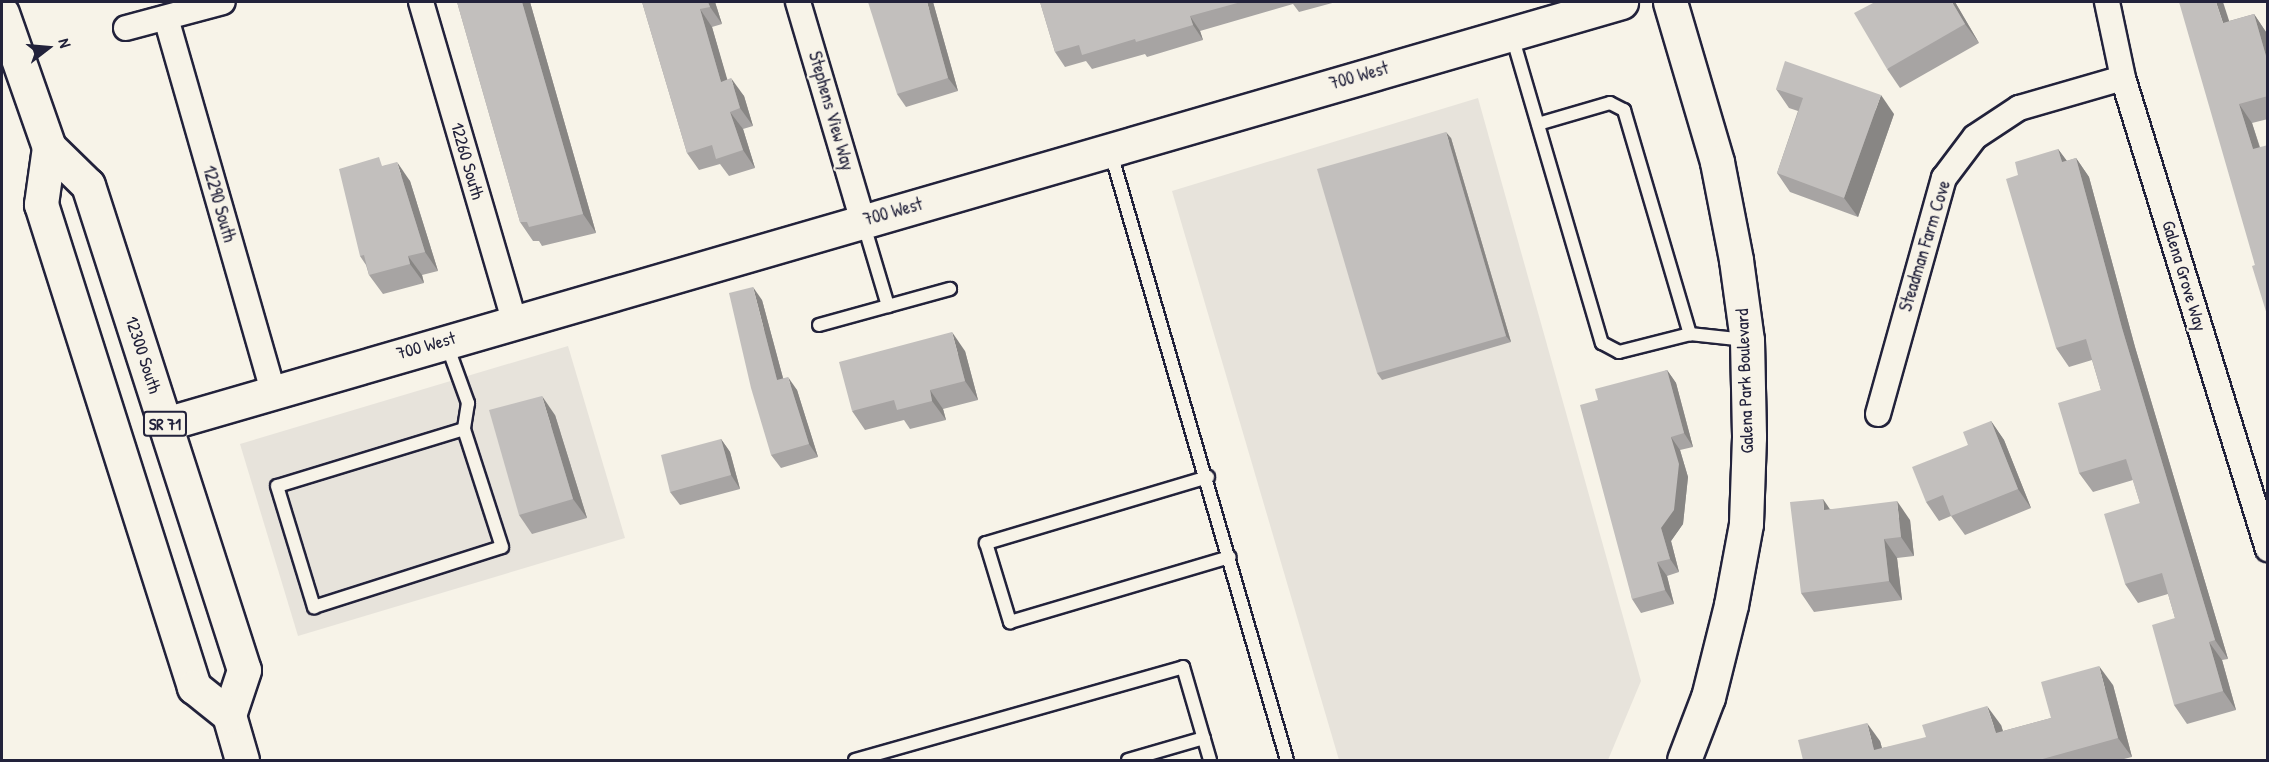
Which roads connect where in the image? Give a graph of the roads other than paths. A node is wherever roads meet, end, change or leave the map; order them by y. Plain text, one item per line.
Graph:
1 (223, 2) edge
2 (421, 2) edge
3 (798, 2) edge
4 (1621, 2) edge
5 (1670, 2) edge
6 (2107, 2) edge
7 (2, 13) edge
8 (166, 18) junction
9 (126, 28) dead end
10 (1511, 32) junction
11 (2123, 78) junction
12 (1538, 124) junction
13 (48, 147) junction
14 (1109, 149) junction
15 (863, 221) junction
16 (950, 289) dead end
17 (888, 306) junction
18 (514, 321) junction
19 (819, 325) dead end
20 (1690, 334) junction
21 (1747, 340) junction
22 (446, 341) junction
23 (273, 390) junction
24 (1878, 414) dead end
25 (165, 424) junction
26 (464, 429) junction
27 (1208, 477) junction
28 (2268, 549) edge
29 (1230, 557) junction
30 (229, 716) junction
31 (1204, 738) junction
32 (242, 760) edge
33 (855, 760) edge
34 (1128, 760) edge
35 (1210, 760) edge
36 (1287, 760) edge
37 (1684, 760) edge

1 - 8 street
2 - 18 street, 12260 South
3 - 15 street, Stephens View Way
4 - 10 street, 700 West
5 - 21 street, Galena Park Boulevard
6 - 11 street, Galena Grove Way
7 - 13 street, 12300 South / SR 71
8 - 9 street
8 - 23 street, 12290 South
10 - 12 lane
10 - 14 street, 700 West
11 - 24 street, Steadman Farm Cove
11 - 28 street, Galena Grove Way
12 - 20 lane
12 - 20 lane
13 - 25 street, 12300 South / SR 71
13 - 30 street, 12300 South / SR 71
14 - 15 street, 700 West
14 - 27 lane
15 - 17 lane
15 - 18 street, 700 West
16 - 17 lane
17 - 19 lane
18 - 22 street, 700 West
20 - 21 lane
21 - 37 street, Galena Park Boulevard
22 - 23 street, 700 West
22 - 26 lane
23 - 25 street, 700 West
25 - 30 street, 12300 South / SR 71
26 - 26 lane
27 - 29 lane
27 - 29 lane
29 - 36 lane
30 - 32 street
31 - 33 lane
31 - 34 lane
31 - 35 lane

